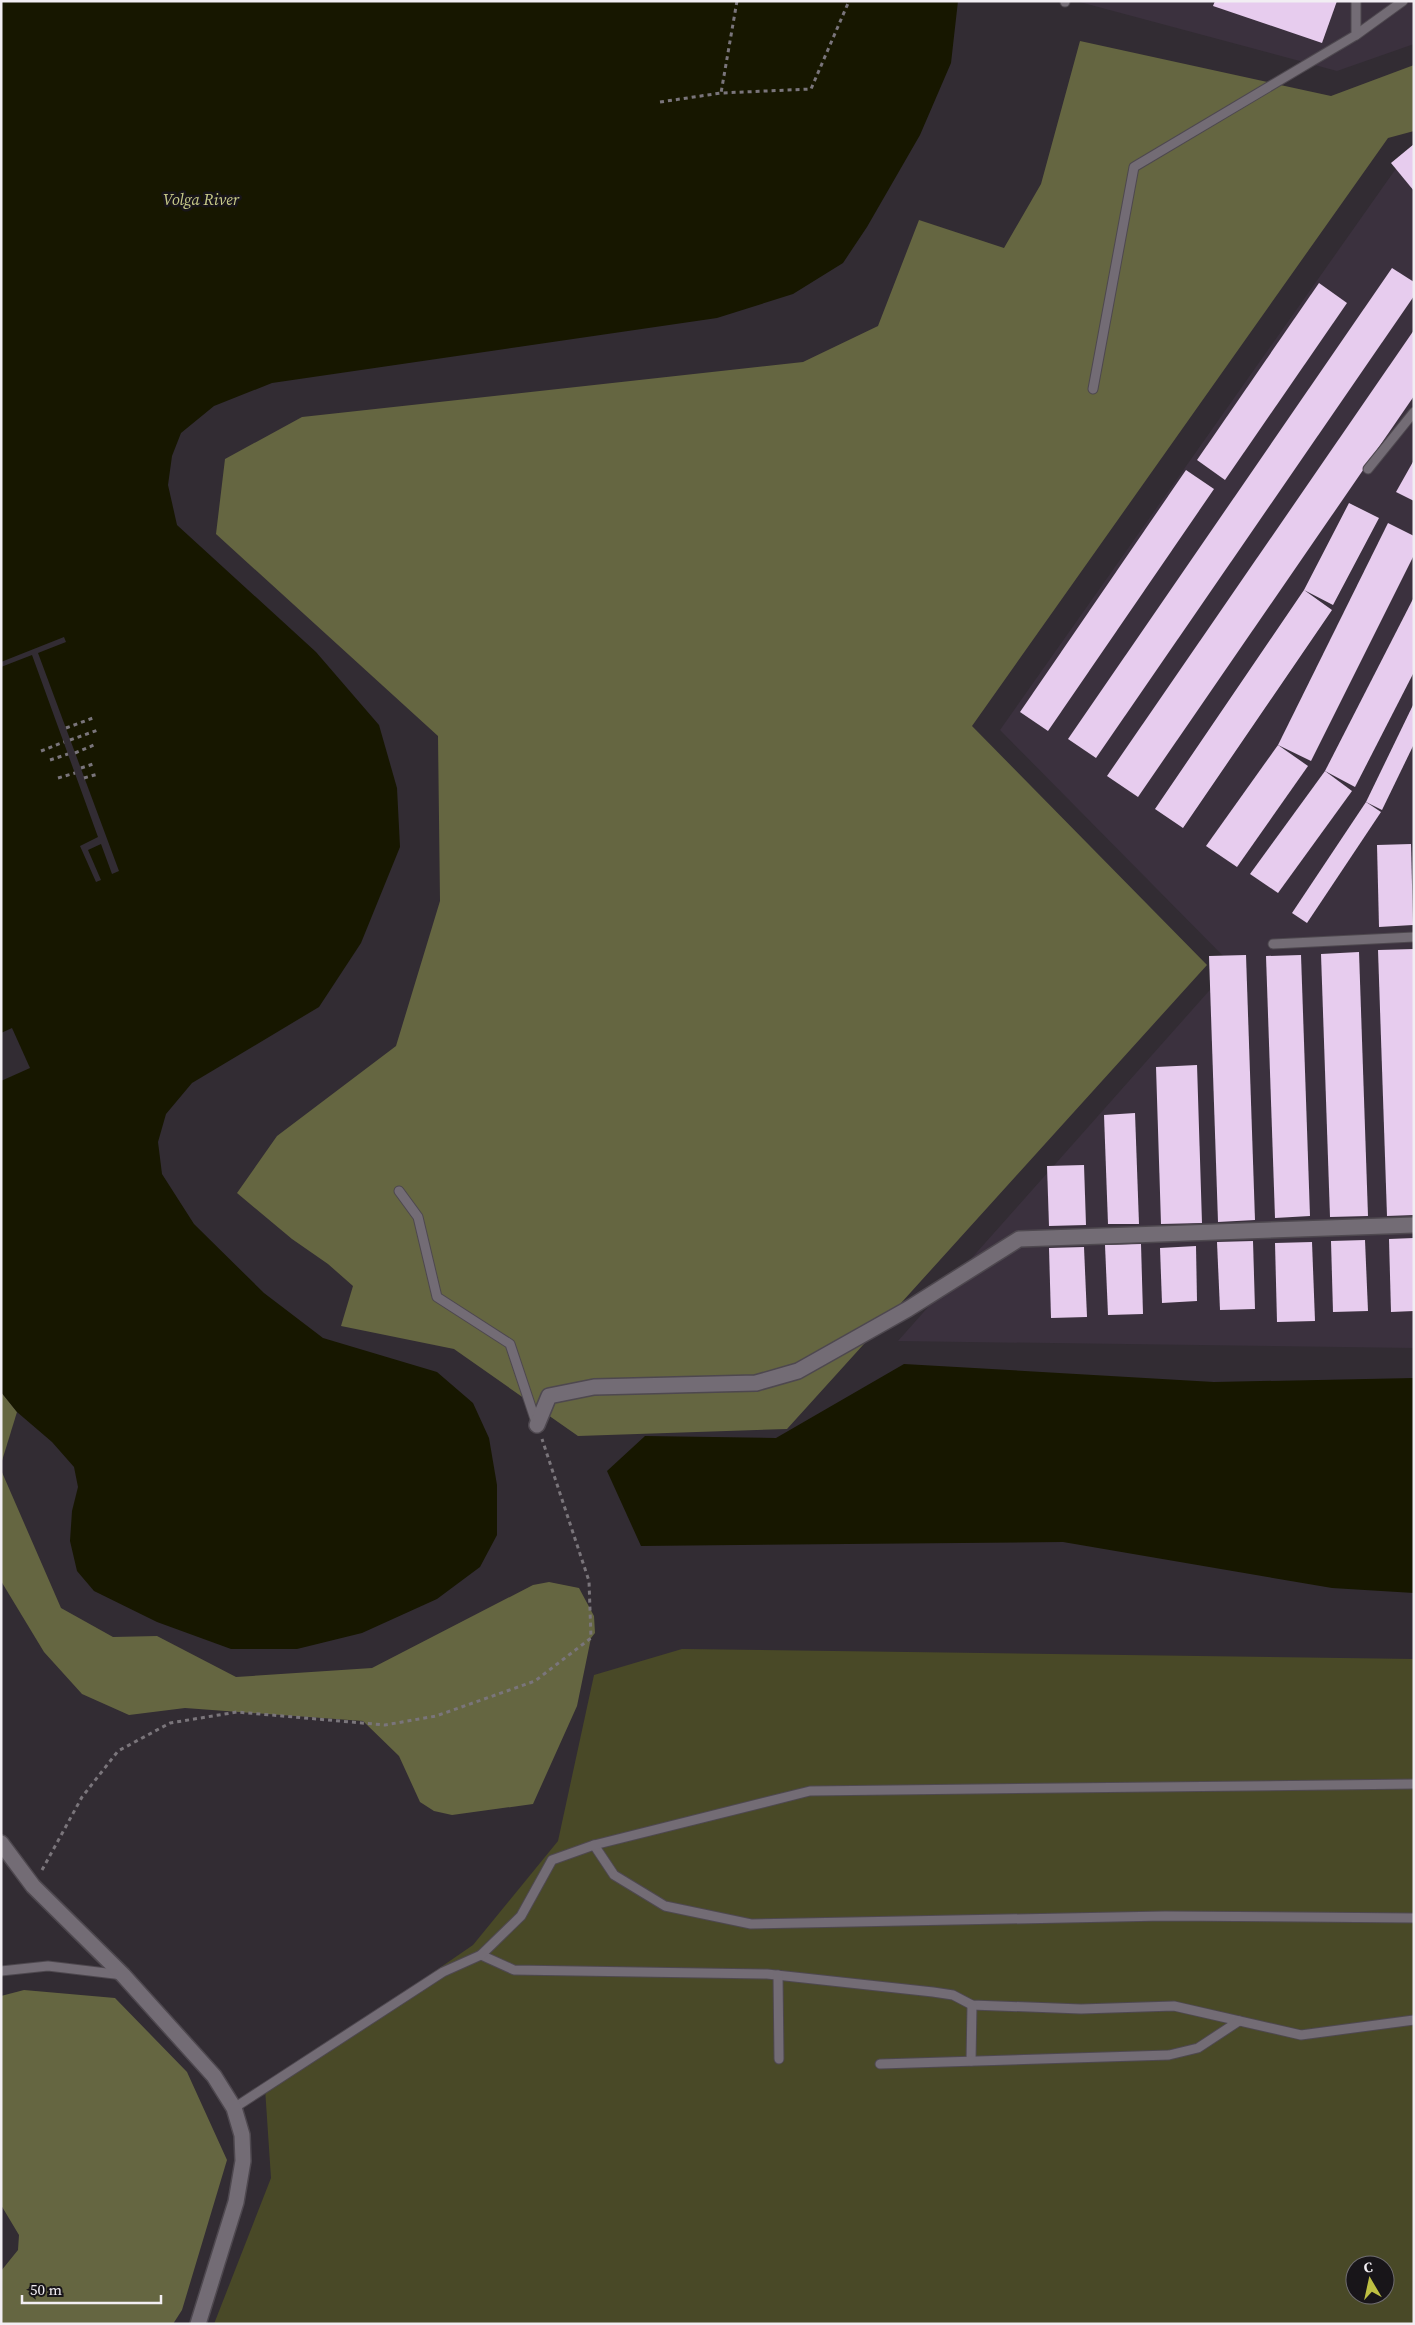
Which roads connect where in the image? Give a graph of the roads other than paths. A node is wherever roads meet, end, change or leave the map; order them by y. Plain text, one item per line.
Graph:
1 (1356, 1) edge
2 (1403, 1) edge
3 (1356, 35) junction
4 (1093, 390) dead end
5 (1414, 412) edge
6 (1368, 469) dead end
7 (1414, 937) edge
8 (1273, 944) dead end
9 (399, 1191) dead end
10 (1414, 1225) edge
11 (537, 1425) joint
12 (1414, 1784) edge
13 (1, 1843) edge
14 (594, 1845) junction
15 (1414, 1918) edge
16 (481, 1955) junction
17 (1, 1971) edge
18 (123, 1975) junction
19 (778, 1975) junction
20 (972, 2005) junction
21 (1414, 2020) edge
22 (1239, 2021) junction
23 (779, 2059) dead end
24 (971, 2061) junction
25 (880, 2064) dead end
26 (234, 2108) junction
27 (198, 2324) edge

1 - 3 lane
2 - 3 lane
3 - 4 lane
5 - 6 lane
7 - 8 lane
9 - 11 lane
10 - 11 street
12 - 14 lane
13 - 18 street
14 - 15 lane
14 - 16 lane
16 - 19 lane
16 - 26 lane
17 - 18 lane
18 - 26 street
19 - 20 lane
19 - 23 lane
20 - 22 lane
20 - 24 lane
21 - 22 lane
22 - 24 lane
24 - 25 lane
26 - 27 street

